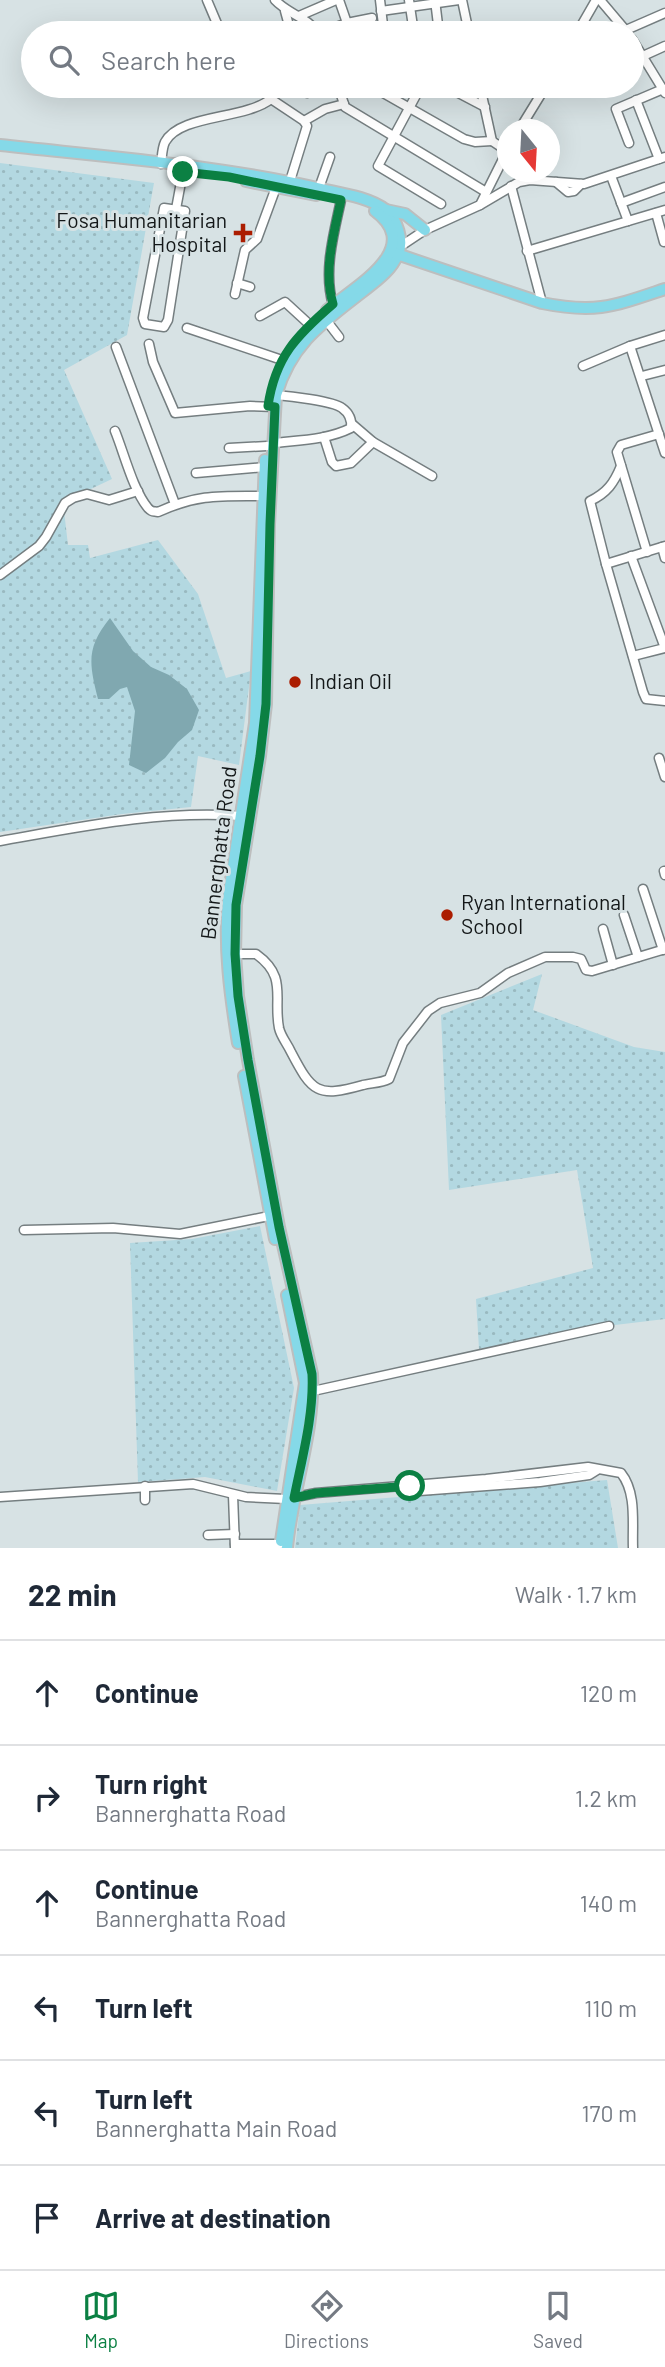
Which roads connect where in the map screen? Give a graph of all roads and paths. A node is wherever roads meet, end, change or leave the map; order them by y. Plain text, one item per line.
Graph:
1 (207, 0) edge
2 (275, 0) edge
3 (337, 0) edge
4 (380, 0) edge
5 (461, 0) edge
6 (598, 0) edge
7 (436, 1) edge
8 (409, 3) edge
9 (285, 11) junction
10 (381, 11) junction
11 (665, 13) edge
12 (299, 16) junction
13 (372, 18) dead end
14 (216, 21) edge
15 (288, 21) edge
16 (306, 21) edge
17 (346, 21) edge
18 (357, 21) edge
19 (382, 21) edge
20 (412, 21) edge
21 (438, 21) edge
22 (466, 21) edge
23 (585, 21) edge
24 (617, 21) edge
25 (644, 24) edge
26 (665, 46) edge
27 (644, 56) edge
28 (644, 59) edge
29 (664, 91) edge
30 (644, 97) edge
31 (342, 98) edge
32 (391, 98) edge
33 (414, 98) edge
34 (467, 98) edge
35 (483, 98) edge
36 (539, 98) edge
37 (642, 98) edge
38 (271, 99) joint
39 (636, 100) junction
40 (344, 104) junction
41 (485, 107) junction
42 (408, 108) junction
43 (526, 119) edge
44 (304, 121) junction
45 (393, 136) junction
46 (492, 141) junction
47 (629, 143) dead end
48 (497, 144) edge
49 (0, 145) edge
50 (0, 151) edge
51 (330, 157) dead end
52 (662, 158) edge
53 (161, 163) junction
54 (184, 169) junction
55 (497, 170) edge
56 (611, 176) junction
57 (282, 182) junction
58 (511, 186) junction
59 (665, 187) edge
60 (319, 188) junction
61 (486, 192) junction
62 (341, 200) junction
63 (621, 203) junction
64 (441, 205) dead end
65 (480, 205) junction
66 (176, 209) junction
67 (386, 210) junction
68 (665, 210) edge
69 (656, 213) junction
70 (628, 221) junction
71 (425, 230) junction
72 (664, 242) edge
73 (395, 249) junction
74 (527, 251) junction
75 (237, 283) junction
76 (250, 287) dead end
77 (665, 289) edge
78 (235, 294) dead end
79 (542, 303) junction
80 (333, 304) junction
81 (260, 316) dead end
82 (326, 320) junction
83 (310, 325) junction
84 (187, 328) dead end
85 (665, 335) edge
86 (339, 337) dead end
87 (149, 344) dead end
88 (631, 346) junction
89 (116, 347) dead end
90 (282, 360) junction
91 (583, 366) dead end
92 (665, 370) edge
93 (642, 376) junction
94 (273, 403) junction
95 (352, 424) junction
96 (115, 430) dead end
97 (659, 434) junction
98 (324, 437) junction
99 (373, 442) junction
100 (270, 445) junction
101 (229, 448) dead end
102 (665, 453) edge
103 (621, 466) junction
104 (265, 467) junction
105 (196, 473) dead end
106 (432, 476) dead end
107 (138, 491) junction
108 (263, 496) junction
109 (176, 504) junction
110 (663, 547) edge
111 (647, 552) junction
112 (631, 556) junction
113 (665, 558) edge
114 (606, 564) junction
115 (0, 575) edge
116 (263, 612) junction
117 (665, 648) edge
118 (633, 656) junction
119 (665, 701) edge
120 (659, 758) dead end
121 (665, 777) edge
122 (241, 816) junction
123 (0, 841) edge
124 (643, 889) dead end
125 (624, 915) dead end
126 (603, 929) dead end
127 (664, 949) edge
128 (235, 954) junction
129 (638, 957) junction
130 (613, 965) junction
131 (273, 1215) junction
132 (24, 1230) dead end
133 (609, 1326) dead end
134 (313, 1391) junction
135 (145, 1486) junction
136 (233, 1495) junction
137 (0, 1497) edge
138 (290, 1499) junction
139 (145, 1500) dead end
140 (235, 1534) junction
141 (208, 1535) dead end
142 (235, 1546) edge
143 (282, 1547) edge
144 (633, 1548) edge

1 - 14 street
2 - 9 street
3 - 12 street
3 - 17 street
4 - 10 street
5 - 7 street
5 - 22 street
6 - 23 street
6 - 24 street
7 - 8 street
7 - 21 street
8 - 10 street
8 - 20 street
9 - 12 street
9 - 15 street
10 - 19 street
11 - 25 street
12 - 16 street
13 - 18 street
26 - 27 street
28 - 29 street
29 - 30 street
31 - 40 street
32 - 42 street
33 - 42 street
34 - 41 street
35 - 41 street
36 - 43 street
37 - 39 street
38 - 44 street
38 - 53 street
39 - 47 street
39 - 52 street
40 - 44 street
40 - 45 street
41 - 46 street
42 - 45 street
42 - 46 street
44 - 57 street
45 - 61 street
45 - 64 street
46 - 48 street
49 - 53 main road
50 - 54 main road
51 - 60 street
52 - 56 street
53 - 54 main road
54 - 57 main road
54 - 66 street
55 - 61 street
56 - 58 street
56 - 63 street
57 - 60 main road
57 - 62 main road
57 - 75 street
58 - 65 street
58 - 74 street
59 - 63 street
60 - 67 main road
61 - 65 street
62 - 73 main road
62 - 80 street
63 - 70 street
65 - 71 street
66 - 66 street
67 - 71 main road
67 - 73 main road
68 - 69 street
69 - 70 street
69 - 72 street
70 - 74 street
71 - 73 street
73 - 79 main road
73 - 80 main road, Bannerghatta Road
73 - 82 main road, Bannerghatta Road
74 - 79 street
75 - 76 street
75 - 78 street
77 - 79 main road
80 - 83 main road, Bannerghatta Road
81 - 83 street
82 - 86 street
82 - 94 main road, Bannerghatta Road
83 - 90 main road, Bannerghatta Road
84 - 90 street
85 - 88 street
87 - 94 street
88 - 91 street
88 - 93 street
89 - 109 street
90 - 94 main road, Bannerghatta Road
92 - 93 street
93 - 97 street
94 - 95 street
94 - 100 main road, Bannerghatta Road
95 - 98 street
95 - 99 street
96 - 107 street
97 - 102 street
97 - 103 street
98 - 99 street
98 - 100 street
99 - 106 street
100 - 101 street
100 - 104 main road, Bannerghatta Road
100 - 116 main road, Bannerghatta Road
103 - 111 street
103 - 114 street
104 - 105 street
104 - 108 main road, Bannerghatta Road
107 - 109 street
107 - 115 street
108 - 109 street
108 - 116 main road, Bannerghatta Road
110 - 111 street
110 - 113 street
111 - 112 street
112 - 114 street
112 - 117 street
114 - 118 street
116 - 122 main road, Bannerghatta Road
116 - 128 main road, Bannerghatta Road
117 - 118 street
118 - 119 street
120 - 121 street
122 - 123 street
122 - 131 main road, Bannerghatta Road
124 - 127 street
125 - 129 street
126 - 130 street
127 - 129 street
128 - 130 street
128 - 131 main road, Bannerghatta Road
129 - 130 street
131 - 132 street
131 - 134 main road, Bannerghatta Road
131 - 138 main road, Bannerghatta Road
133 - 134 street
134 - 138 main road, Bannerghatta Road
135 - 136 street
135 - 137 street
135 - 139 street
136 - 138 street
136 - 140 street
138 - 143 main road, Bannerghatta Road
138 - 144 street
140 - 141 street
140 - 142 street
142 - 143 street

